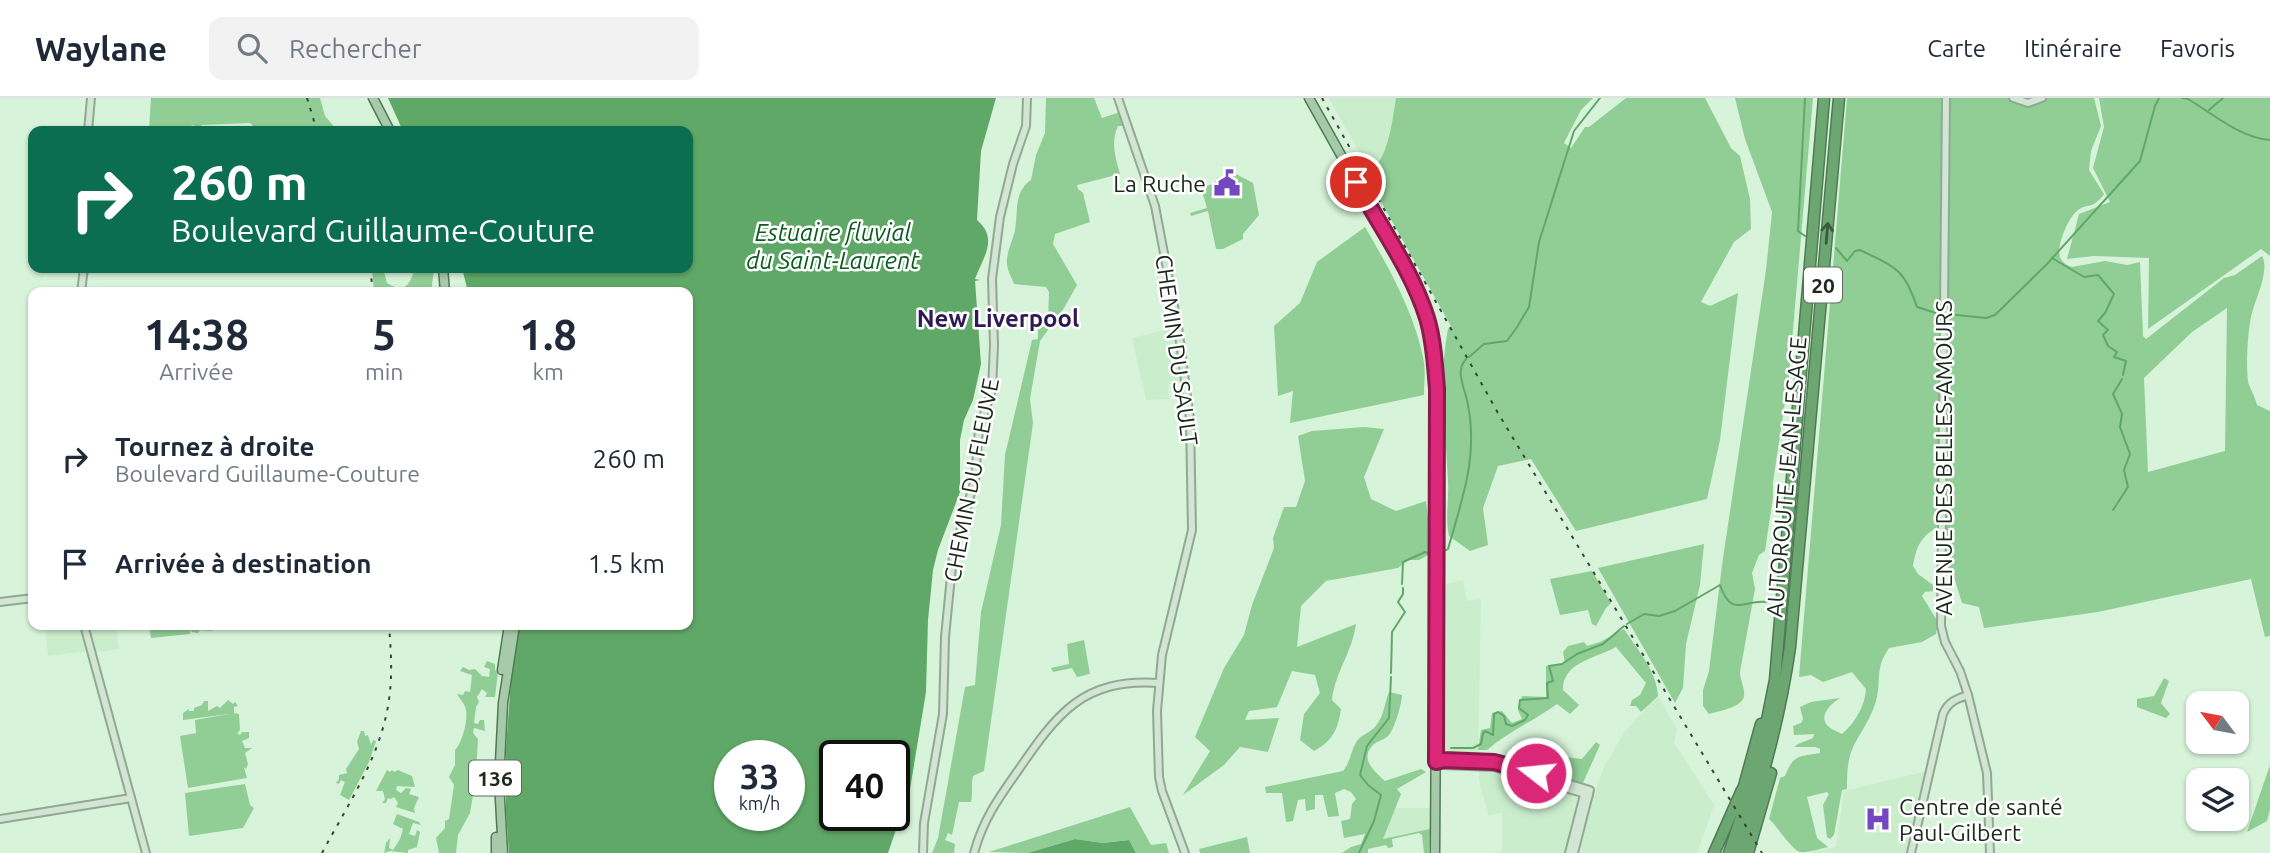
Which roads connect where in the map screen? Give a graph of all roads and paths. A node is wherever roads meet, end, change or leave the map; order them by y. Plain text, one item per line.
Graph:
1 (91, 98) edge
2 (370, 98) edge
3 (1027, 98) edge
4 (1118, 98) edge
5 (1309, 98) edge
6 (1824, 98) edge
7 (1839, 98) edge
8 (1946, 98) edge
9 (2013, 98) edge
10 (2042, 98) edge
11 (88, 126) edge
12 (383, 126) edge
13 (387, 126) edge
14 (1783, 578) junction
15 (28, 599) edge
16 (1795, 599) junction
17 (0, 602) edge
18 (85, 630) edge
19 (508, 630) edge
20 (514, 630) edge
21 (1159, 683) junction
22 (1968, 695) junction
23 (1436, 762) junction
24 (1747, 776) junction
25 (1587, 792) junction
26 (131, 798) junction
27 (0, 819) edge
28 (145, 853) edge
29 (496, 853) edge
30 (503, 853) edge
31 (922, 853) edge
32 (974, 853) edge
33 (1185, 853) edge
34 (1435, 853) edge
35 (1569, 853) edge
36 (1574, 853) edge
37 (1714, 853) edge
38 (1722, 853) edge
39 (1728, 853) edge
40 (1739, 853) edge
41 (1750, 853) edge
42 (1911, 853) edge
43 (1990, 853) edge

1 - 11 street
2 - 12 main road
2 - 13 main road
3 - 31 street, CHEMIN DU FLEUVE
4 - 21 street, CHEMIN DU SAULT
5 - 23 main road
6 - 14 highway, AUTOROUTE JEAN-LESAGE / 20
16 -> 7 highway, AUTOROUTE JEAN-LESAGE / 20
8 - 22 street, AVENUE DES BELLES-AMOURS
9 - 10 street
14 - 24 highway
14 - 39 highway, AUTOROUTE JEAN-LESAGE / 20
15 - 17 street
16 - 40 highway, AUTOROUTE JEAN-LESAGE / 20
16 - 41 highway
18 - 26 street
19 - 29 main road, 136
20 - 30 main road, 136
21 - 32 street
21 - 33 street, CHEMIN DU SAULT
22 - 42 street
22 - 43 street, AVENUE DES BELLES-AMOURS
23 - 25 street
23 - 34 main road
24 - 37 highway
24 - 38 highway
25 - 35 street
25 - 36 street
26 - 27 street
26 - 28 street

